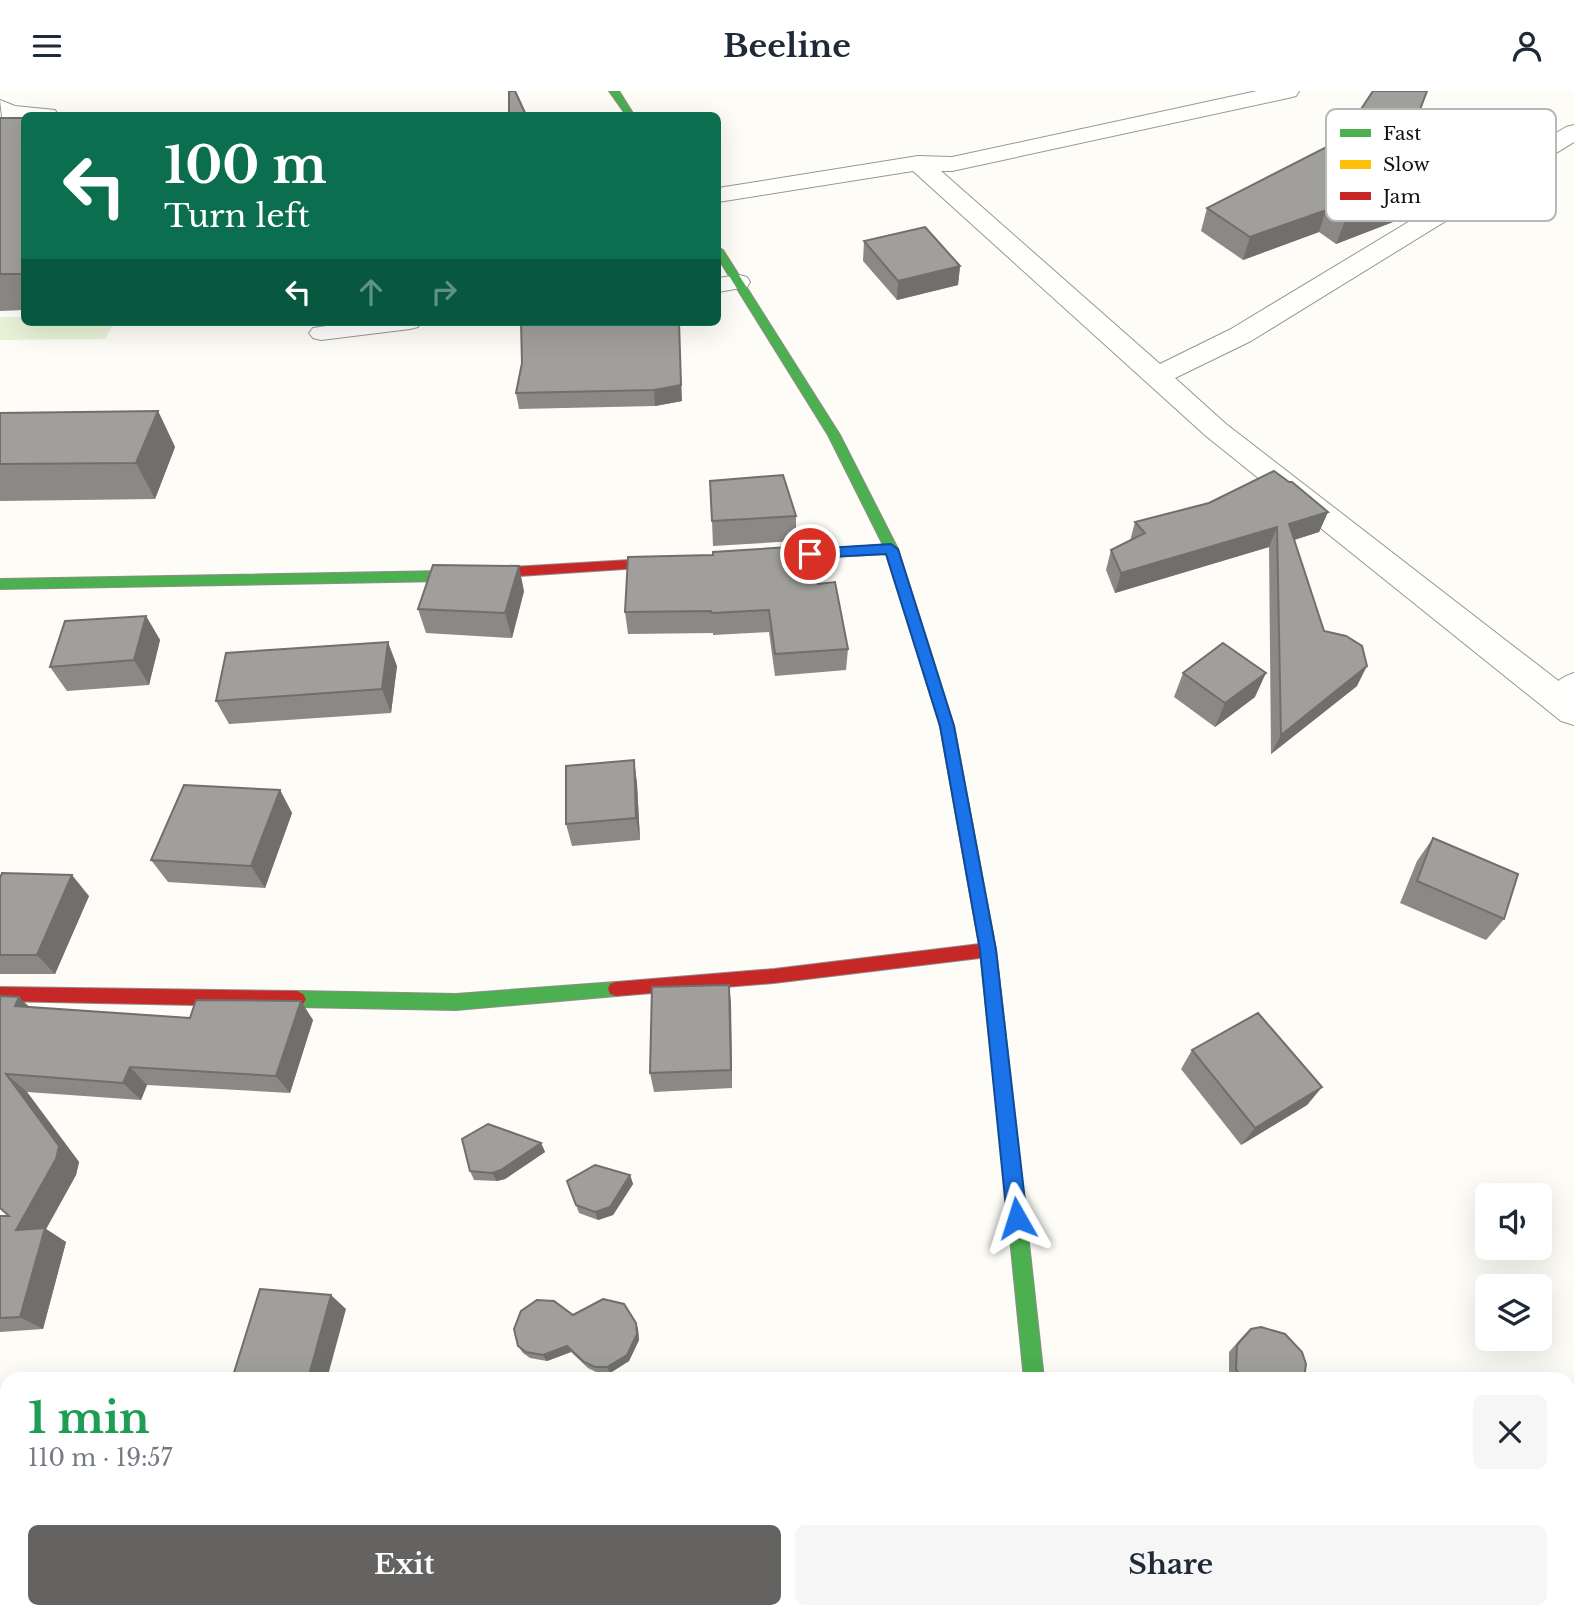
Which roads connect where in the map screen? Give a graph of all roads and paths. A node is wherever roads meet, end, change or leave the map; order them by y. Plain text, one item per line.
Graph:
1 (614, 91) edge
2 (1288, 91) edge
3 (0, 107) edge
4 (628, 112) edge
5 (21, 113) edge
6 (1574, 132) edge
7 (1556, 143) edge
8 (918, 163) junction
9 (721, 195) edge
10 (1428, 221) edge
11 (721, 260) edge
12 (728, 283) edge
13 (378, 326) edge
14 (321, 333) dead end
15 (1157, 376) junction
16 (891, 549) junction
17 (738, 558) edge
18 (696, 561) edge
19 (0, 584) edge
20 (1569, 699) edge
21 (988, 950) junction
22 (0, 994) edge
23 (1033, 1372) edge

1 - 4 street
2 - 8 street
3 - 5 street
6 - 7 street
8 - 9 street
8 - 15 street
10 - 15 street
11 - 12 street
12 - 16 street
13 - 14 lane
15 - 20 street
16 - 17 street
16 - 21 street
18 - 19 street
21 - 22 street
21 - 23 street

